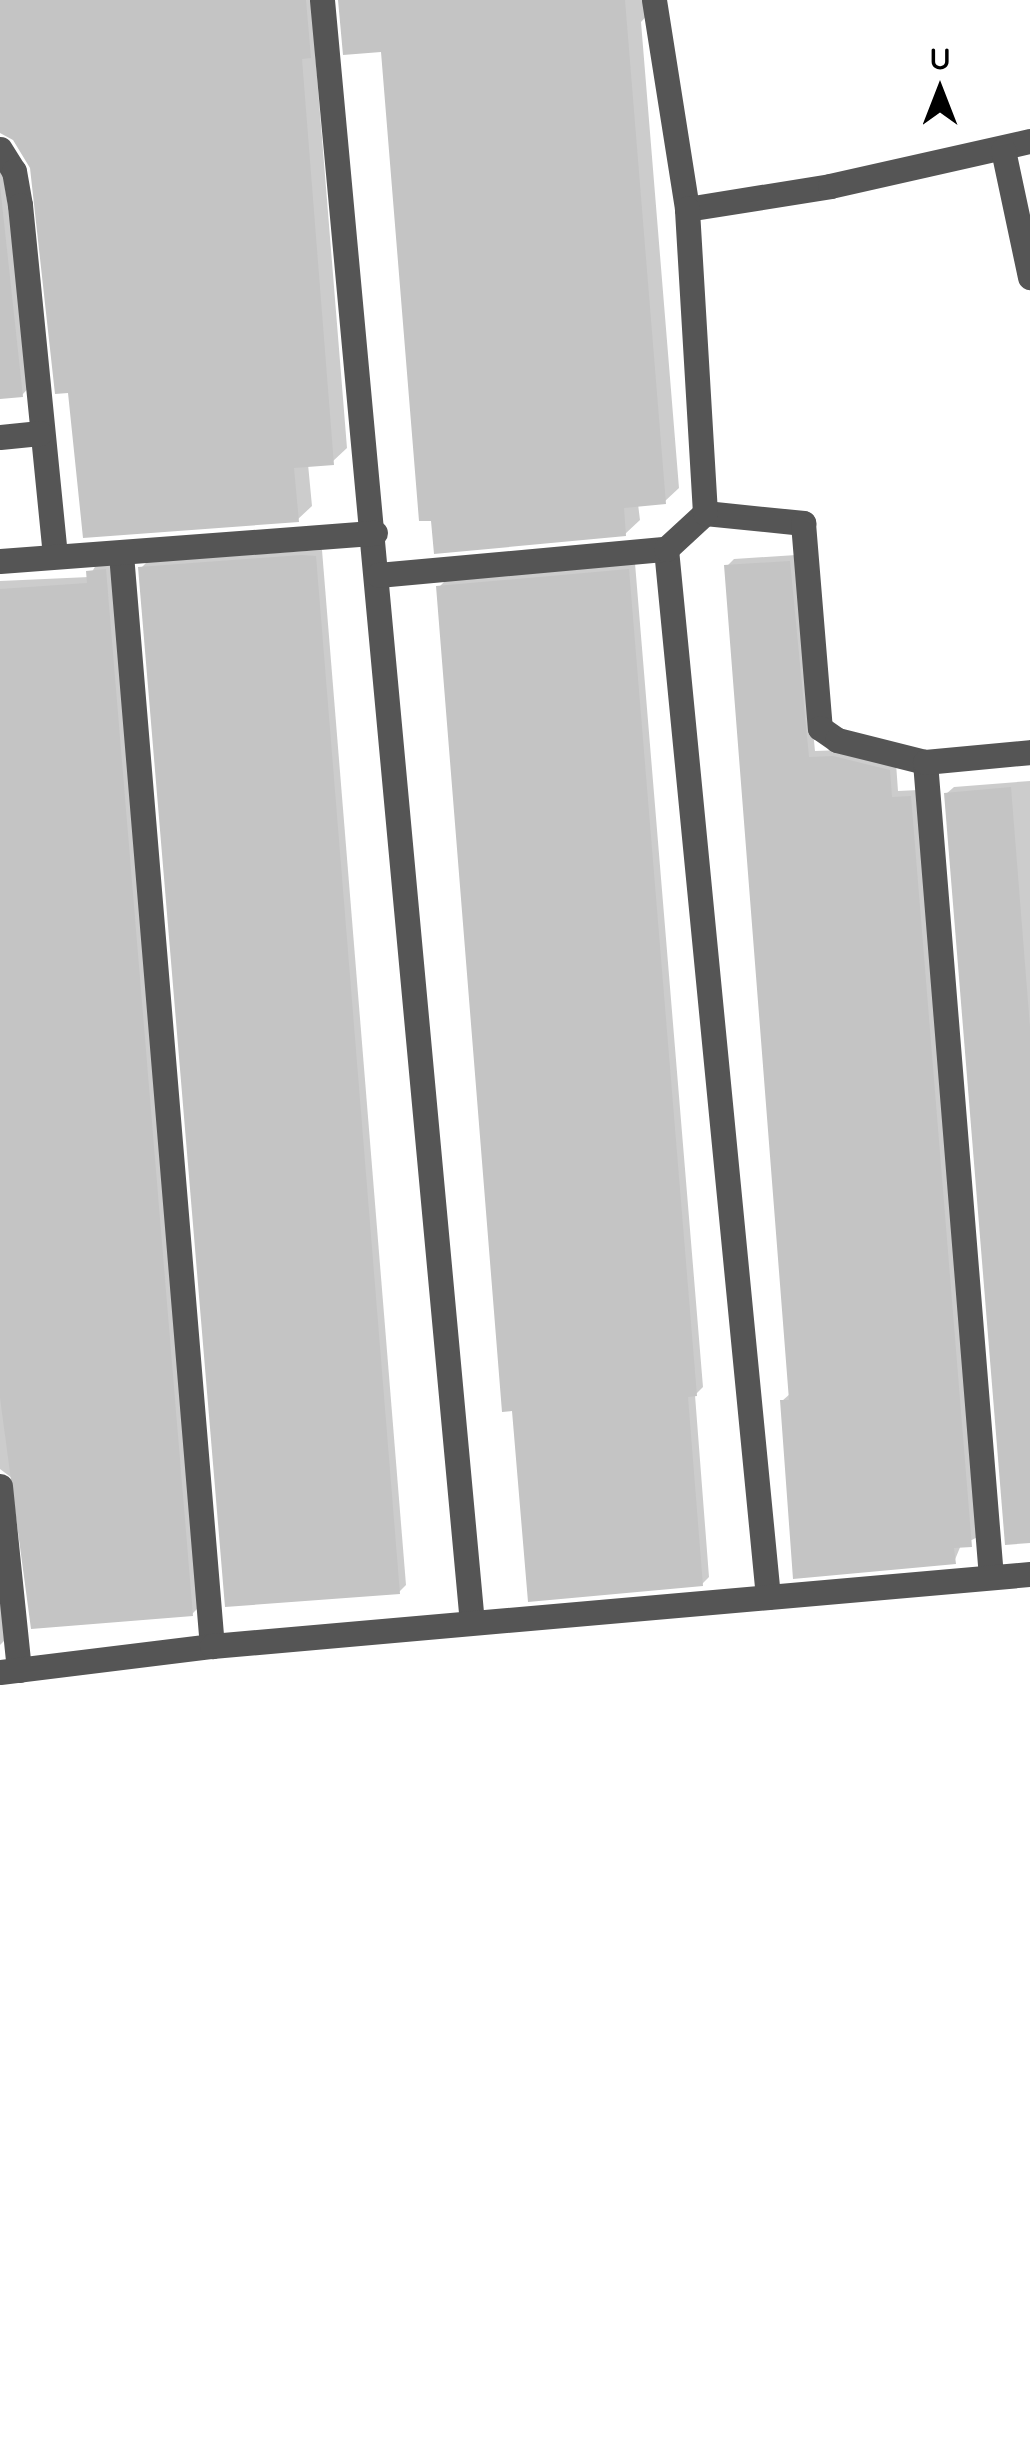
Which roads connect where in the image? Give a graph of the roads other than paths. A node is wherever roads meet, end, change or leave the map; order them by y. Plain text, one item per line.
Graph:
1 (322, 0) edge
2 (654, 0) edge
3 (1030, 142) edge
4 (0, 149) edge
5 (1003, 150) junction
6 (687, 209) junction
7 (1030, 277) edge
8 (40, 434) junction
9 (0, 437) edge
10 (705, 513) junction
11 (375, 533) junction
12 (666, 549) junction
13 (55, 554) junction
14 (121, 554) junction
15 (0, 561) edge
16 (378, 575) junction
17 (1030, 752) edge
18 (926, 762) junction
19 (0, 1486) edge
20 (1030, 1574) edge
21 (991, 1577) junction
22 (768, 1598) junction
23 (472, 1622) junction
24 (212, 1646) junction
25 (9, 1671) edge

1 - 11 street
2 - 6 street
3 - 5 street
4 - 8 street
5 - 6 street
5 - 7 street
6 - 10 street
8 - 9 street
8 - 13 street
10 - 12 street
10 - 18 street
11 - 14 street
11 - 16 street
12 - 16 street
12 - 22 street
13 - 14 street
13 - 15 street
14 - 24 street
16 - 23 street
17 - 18 street
18 - 21 street
19 - 25 street
20 - 21 street
21 - 22 street
22 - 23 street
23 - 24 street
24 - 25 street

